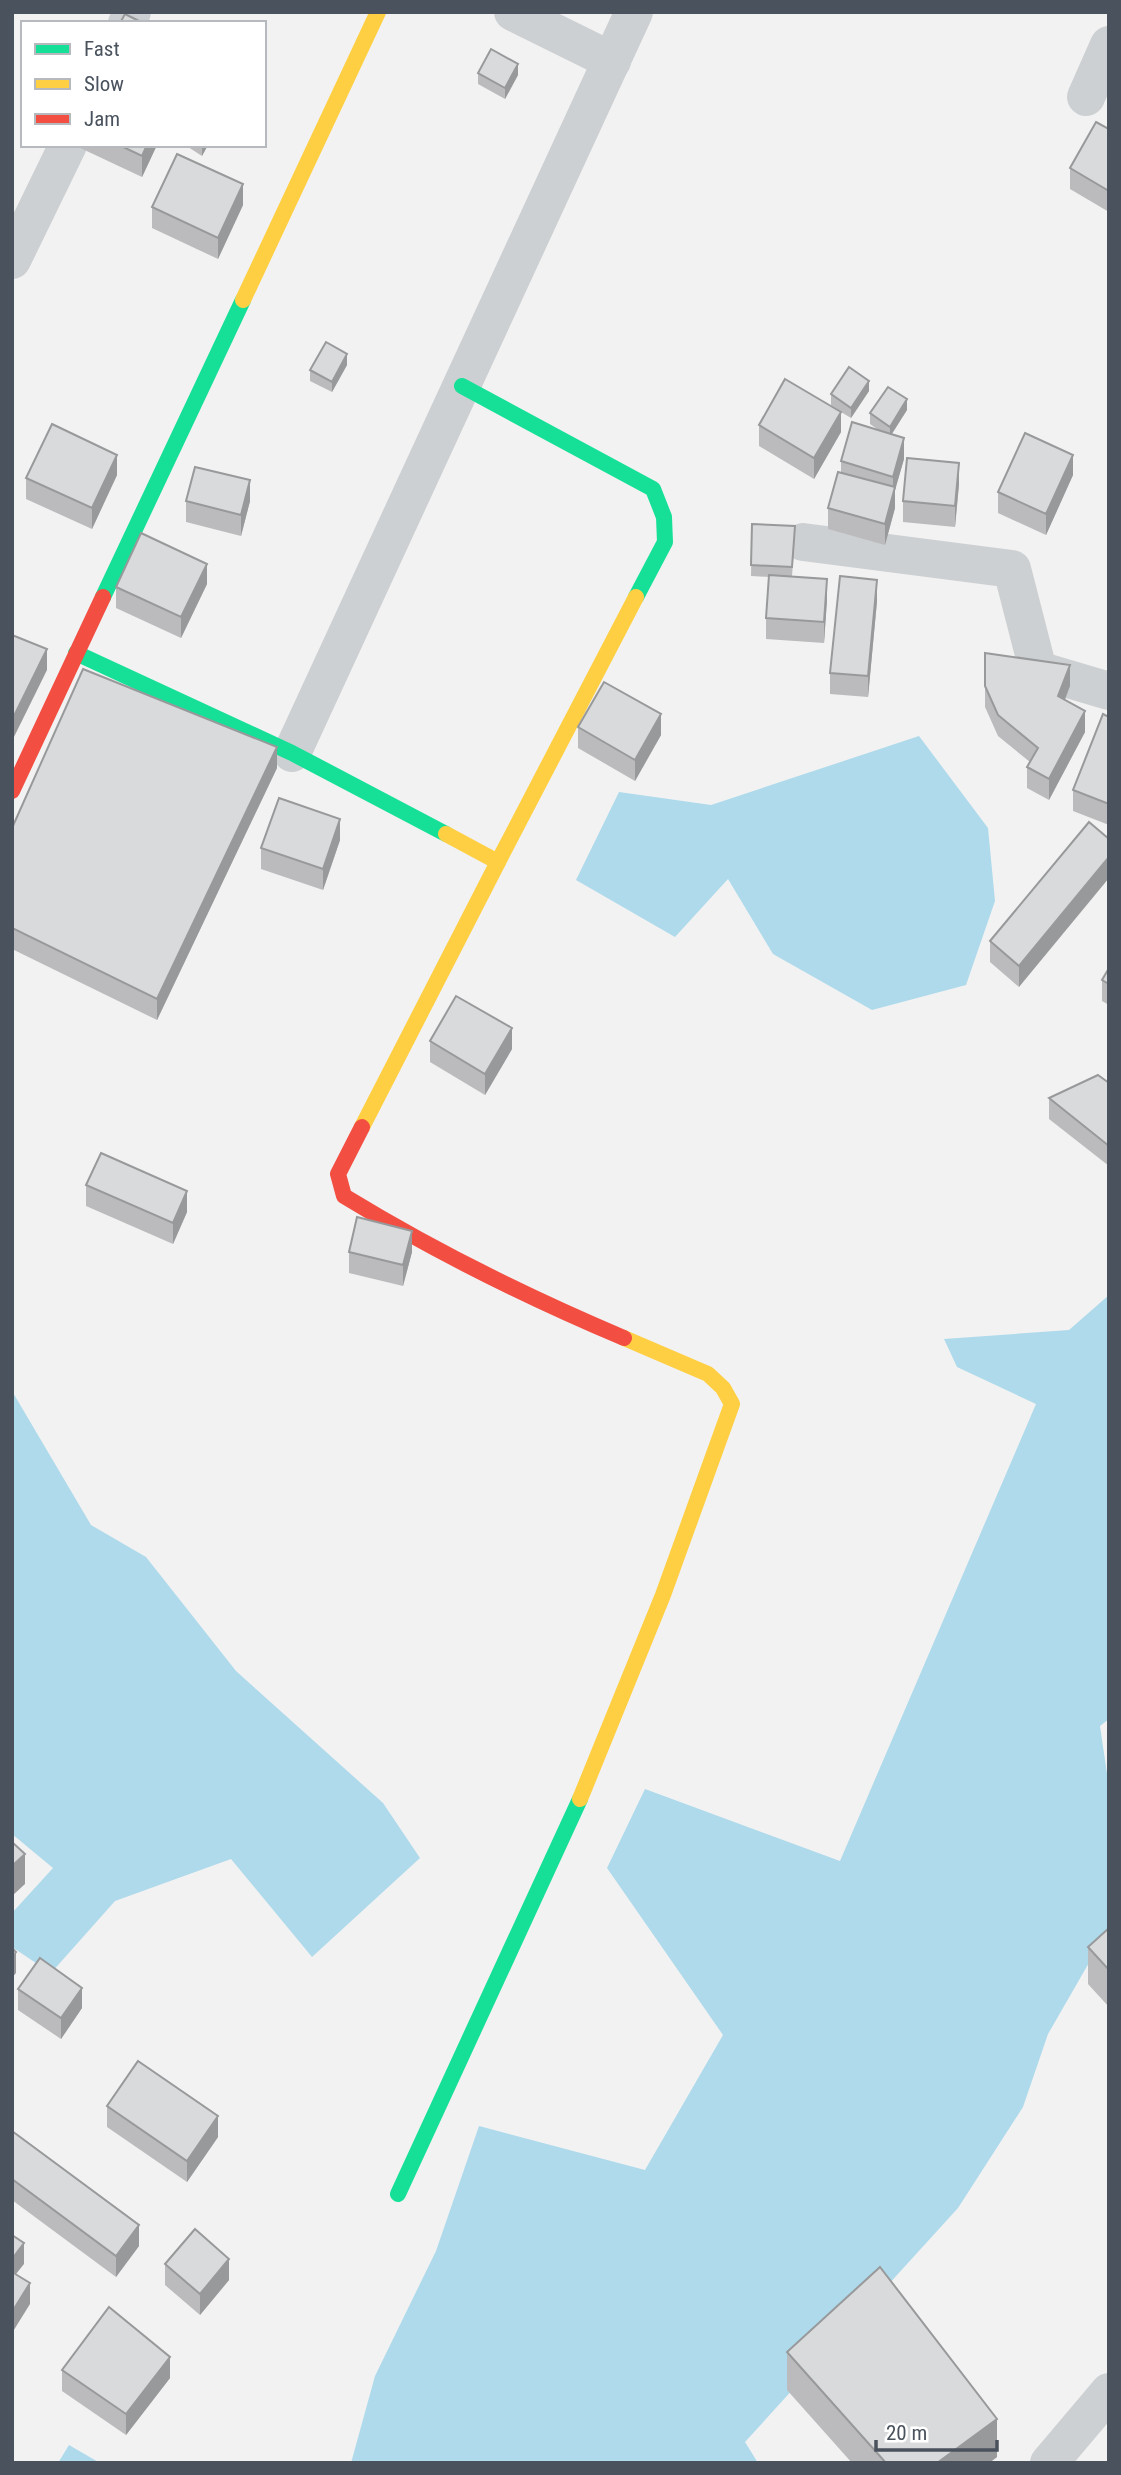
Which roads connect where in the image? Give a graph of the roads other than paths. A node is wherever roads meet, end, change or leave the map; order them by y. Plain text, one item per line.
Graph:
1 (378, 12) edge
2 (513, 12) edge
3 (634, 12) edge
4 (1109, 46) edge
5 (612, 61) junction
6 (1086, 97) dead end
7 (67, 147) edge
8 (12, 260) edge
9 (462, 386) junction
10 (803, 542) dead end
11 (76, 653) junction
12 (1109, 691) edge
13 (292, 753) junction
14 (12, 791) edge
15 (498, 862) junction
16 (398, 2194) dead end
17 (1109, 2392) edge
18 (1049, 2463) edge

1 - 11 street
2 - 5 street
3 - 5 street
4 - 6 street
5 - 9 street
7 - 8 street
9 - 13 street
9 - 15 street
10 - 12 street
11 - 13 street
11 - 14 street
13 - 15 street
15 - 16 street
17 - 18 street

